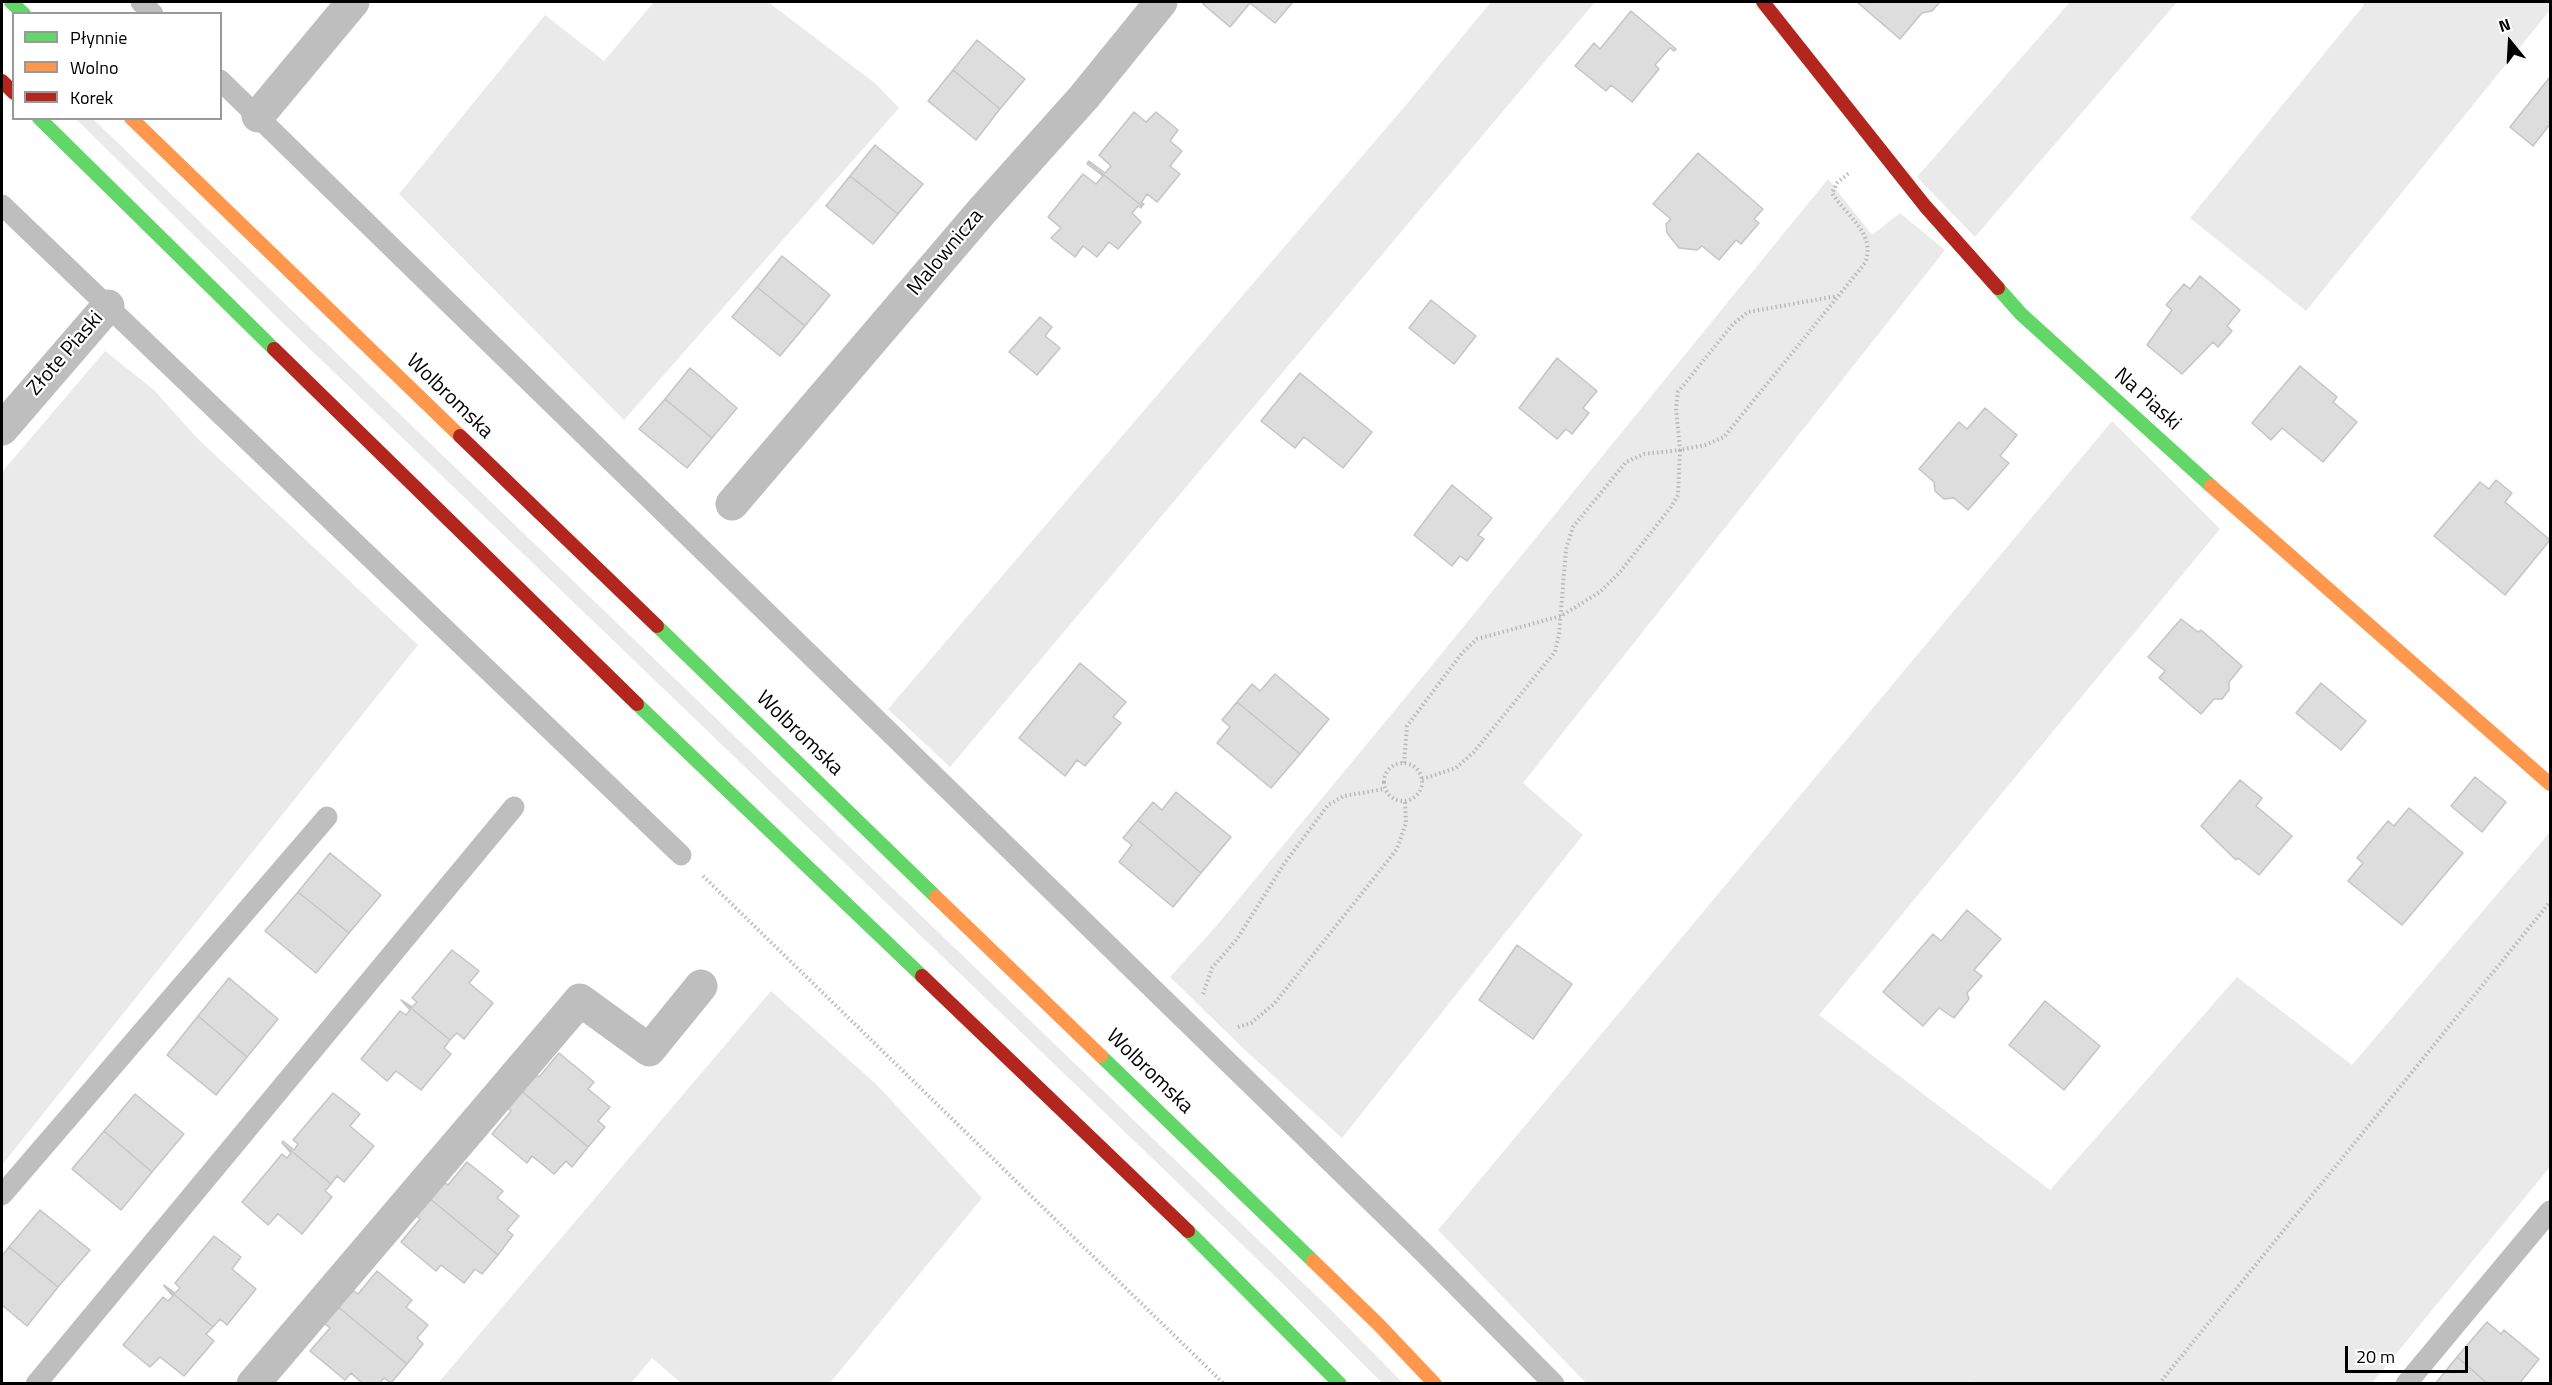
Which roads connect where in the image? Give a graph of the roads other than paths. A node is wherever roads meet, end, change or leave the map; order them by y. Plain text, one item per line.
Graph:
1 (353, 2) edge
2 (1161, 2) edge
3 (1763, 2) edge
4 (222, 82) edge
5 (258, 116) junction
6 (41, 120) edge
7 (133, 120) edge
8 (2, 205) edge
9 (108, 306) junction
10 (2, 429) edge
11 (732, 504) dead end
12 (2550, 784) edge
13 (514, 807) dead end
14 (327, 817) dead end
15 (681, 855) road end
16 (701, 986) dead end
17 (2, 1195) edge
18 (2550, 1211) edge
19 (36, 1383) edge
20 (252, 1383) edge
21 (1341, 1383) edge
22 (1435, 1383) edge
23 (1554, 1383) edge
24 (2406, 1383) edge

1 - 5 street
2 - 11 street, Malownicza
3 - 12 main road, Na Piaski
4 - 5 lane
5 - 23 lane
6 - 21 main road
7 - 22 main road, Wolbromska
8 - 9 lane
9 - 10 street, Złote Piaski
9 - 15 lane
13 - 19 lane
14 - 17 lane
16 - 20 street
18 - 24 lane

